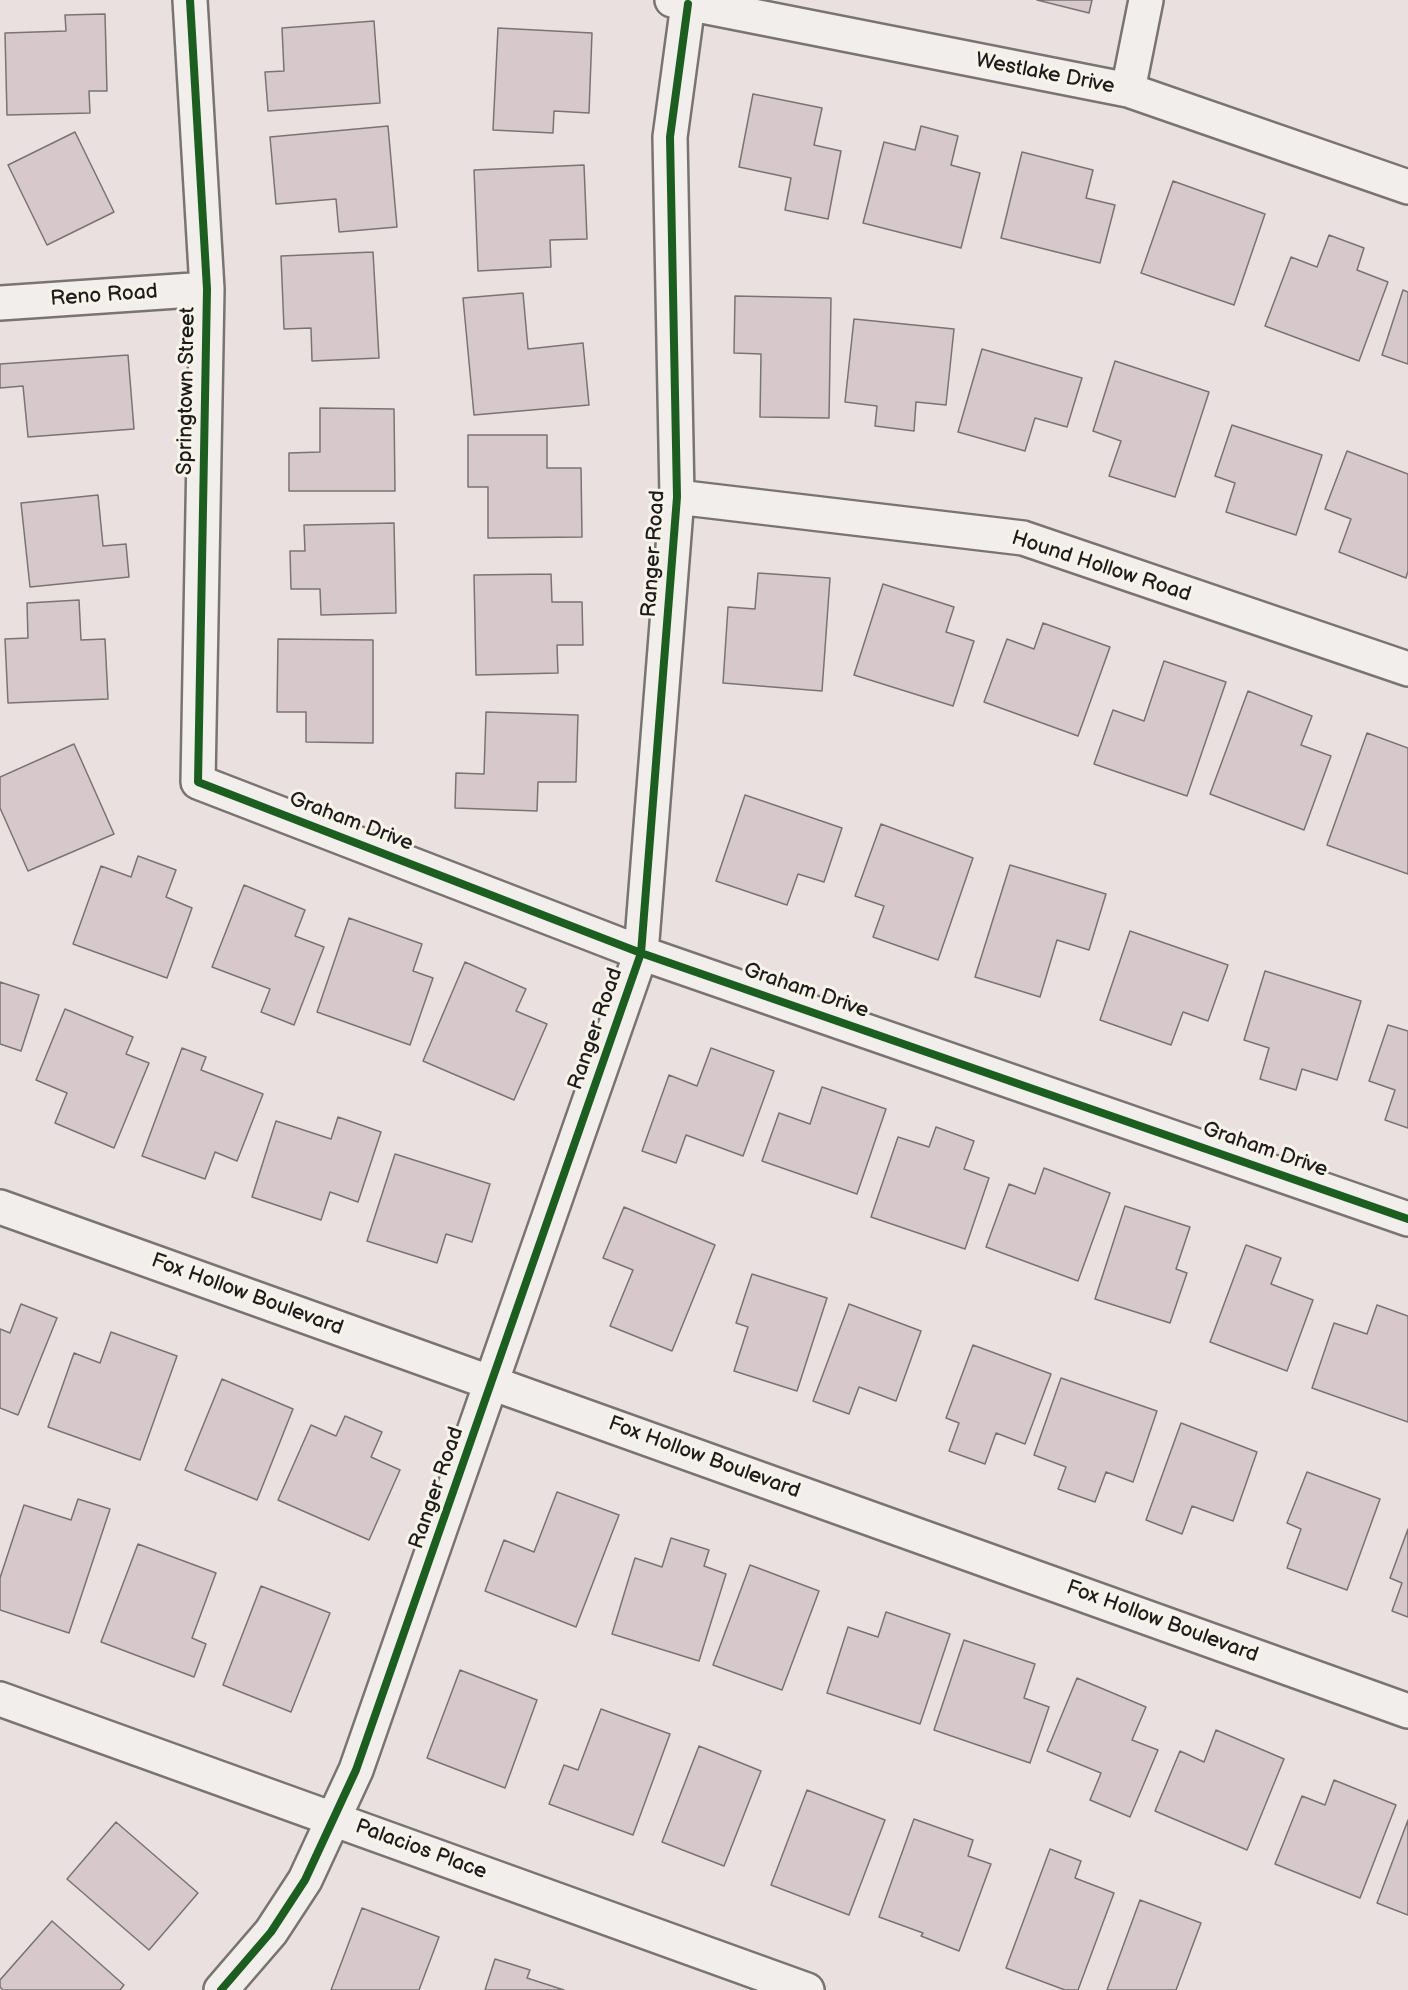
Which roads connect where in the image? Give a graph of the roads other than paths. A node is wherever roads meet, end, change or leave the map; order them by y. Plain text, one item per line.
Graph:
1 (190, 0) edge
2 (1146, 0) edge
3 (680, 2) edge
4 (1128, 90) junction
5 (1408, 187) edge
6 (207, 289) junction
7 (0, 303) edge
8 (677, 497) junction
9 (1408, 669) edge
10 (198, 782) joint
11 (641, 952) junction
12 (0, 1207) edge
13 (1408, 1219) edge
14 (493, 1382) junction
15 (0, 1699) edge
16 (1408, 1711) edge
17 (334, 1819) junction
18 (221, 1990) edge
19 (807, 1990) edge

1 - 6 street, Springtown Street
2 - 4 street
3 - 4 street, Westlake Drive
3 - 8 street, Ranger Road
4 - 5 street, Westlake Drive
6 - 7 street, Reno Road
6 - 10 street, Springtown Street
8 - 9 street, Hound Hollow Road
8 - 11 street, Ranger Road
10 - 11 street, Graham Drive
11 - 13 street, Graham Drive
11 - 14 street, Ranger Road
12 - 14 street, Fox Hollow Boulevard
14 - 16 street, Fox Hollow Boulevard
14 - 17 street, Ranger Road
15 - 17 street, Palacios Place
17 - 18 street, Ranger Road
17 - 19 street, Palacios Place

